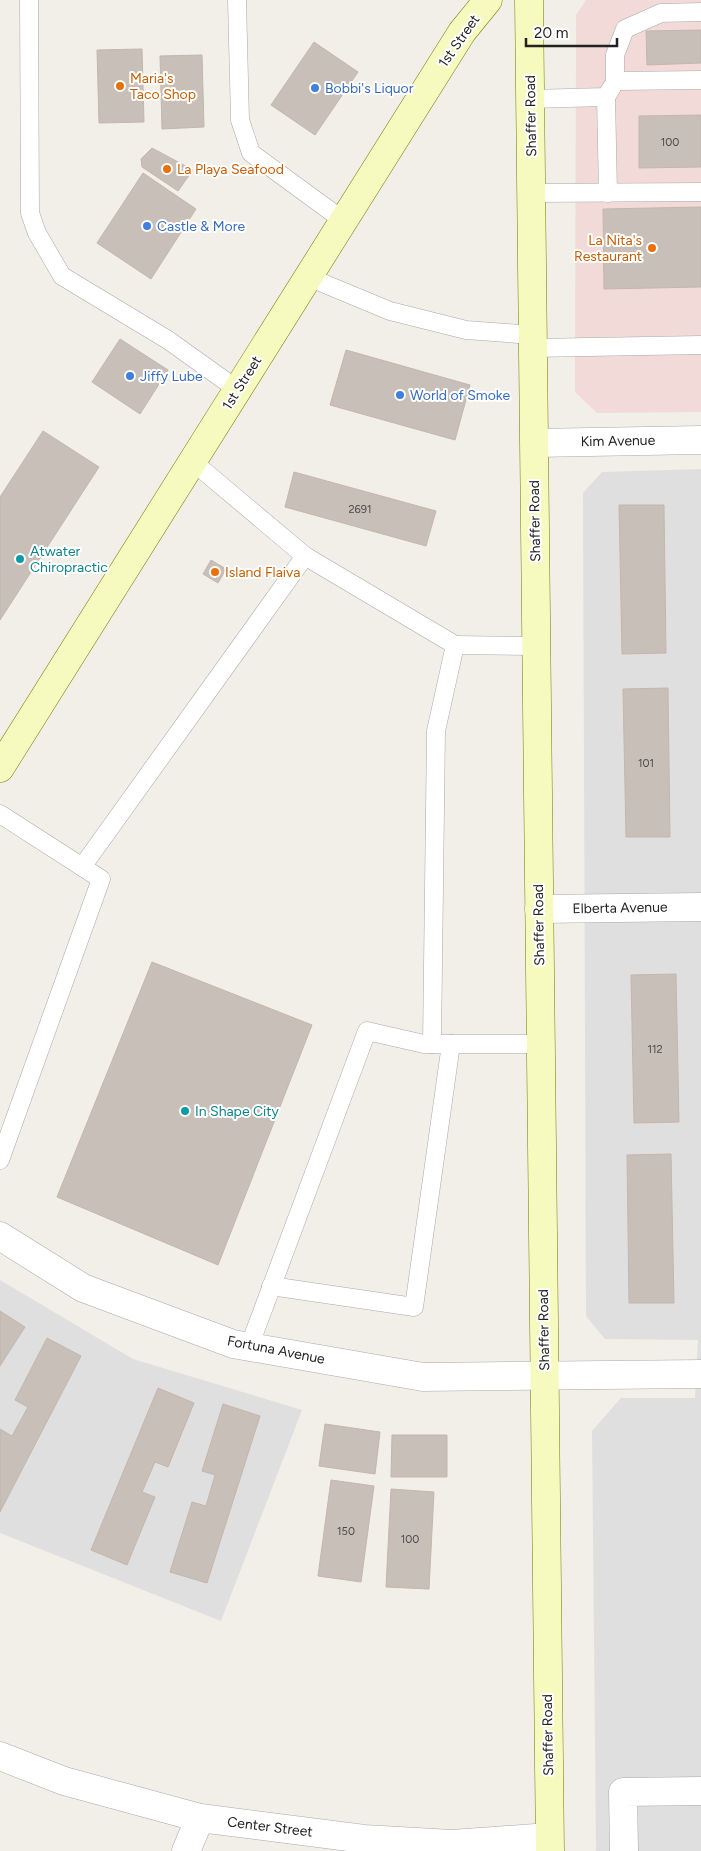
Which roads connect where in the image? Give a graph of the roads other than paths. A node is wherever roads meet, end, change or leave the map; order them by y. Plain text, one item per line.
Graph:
1 (29, 0) edge
2 (236, 0) edge
3 (488, 0) edge
4 (529, 0) edge
5 (661, 6) edge
6 (701, 12) edge
7 (701, 80) edge
8 (615, 81) junction
9 (606, 97) junction
10 (530, 99) junction
11 (701, 192) edge
12 (532, 193) junction
13 (608, 193) junction
14 (344, 221) junction
15 (308, 278) junction
16 (533, 342) junction
17 (701, 345) edge
18 (238, 390) junction
19 (701, 440) edge
20 (535, 443) junction
21 (192, 461) junction
22 (305, 556) junction
23 (456, 645) junction
24 (537, 646) junction
25 (1, 765) edge
26 (0, 814) edge
27 (82, 867) junction
28 (701, 907) edge
29 (539, 909) junction
30 (432, 1044) junction
31 (451, 1044) junction
32 (541, 1044) junction
33 (0, 1160) edge
34 (0, 1236) edge
35 (271, 1286) junction
36 (249, 1346) junction
37 (701, 1374) edge
38 (545, 1376) junction
39 (0, 1756) edge
40 (701, 1791) edge
41 (200, 1818) junction
42 (549, 1844) edge
43 (186, 1851) edge
44 (624, 1851) edge

1 - 18 lane
2 - 14 lane
3 - 14 main road, 1st Street
4 - 10 main road, Shaffer Road
5 - 6 lane
5 - 8 lane
7 - 8 lane
8 - 9 lane
9 - 10 lane
9 - 13 lane
10 - 12 main road, Shaffer Road
11 - 13 lane
12 - 13 lane
12 - 16 main road, Shaffer Road
14 - 15 main road, 1st Street
15 - 16 lane
15 - 18 main road, 1st Street
16 - 17 lane
16 - 20 main road, Shaffer Road
18 - 21 main road, 1st Street
19 - 20 street, Kim Avenue
20 - 24 main road, Shaffer Road
21 - 22 lane
21 - 25 main road, 1st Street
22 - 23 lane
22 - 27 lane
23 - 24 lane
23 - 30 lane
24 - 29 main road, Shaffer Road
26 - 27 lane
27 - 33 lane
28 - 29 street, Elberta Avenue
29 - 32 main road, Shaffer Road
30 - 31 lane
30 - 35 lane
31 - 32 lane
31 - 35 lane
32 - 38 main road, Shaffer Road
34 - 36 street, Fortuna Avenue
35 - 36 lane
36 - 38 street, Fortuna Avenue
37 - 38 street, Fortuna Avenue
38 - 42 main road, Shaffer Road
39 - 41 street, Center Street
40 - 44 street
41 - 42 street, Center Street
41 - 43 street

